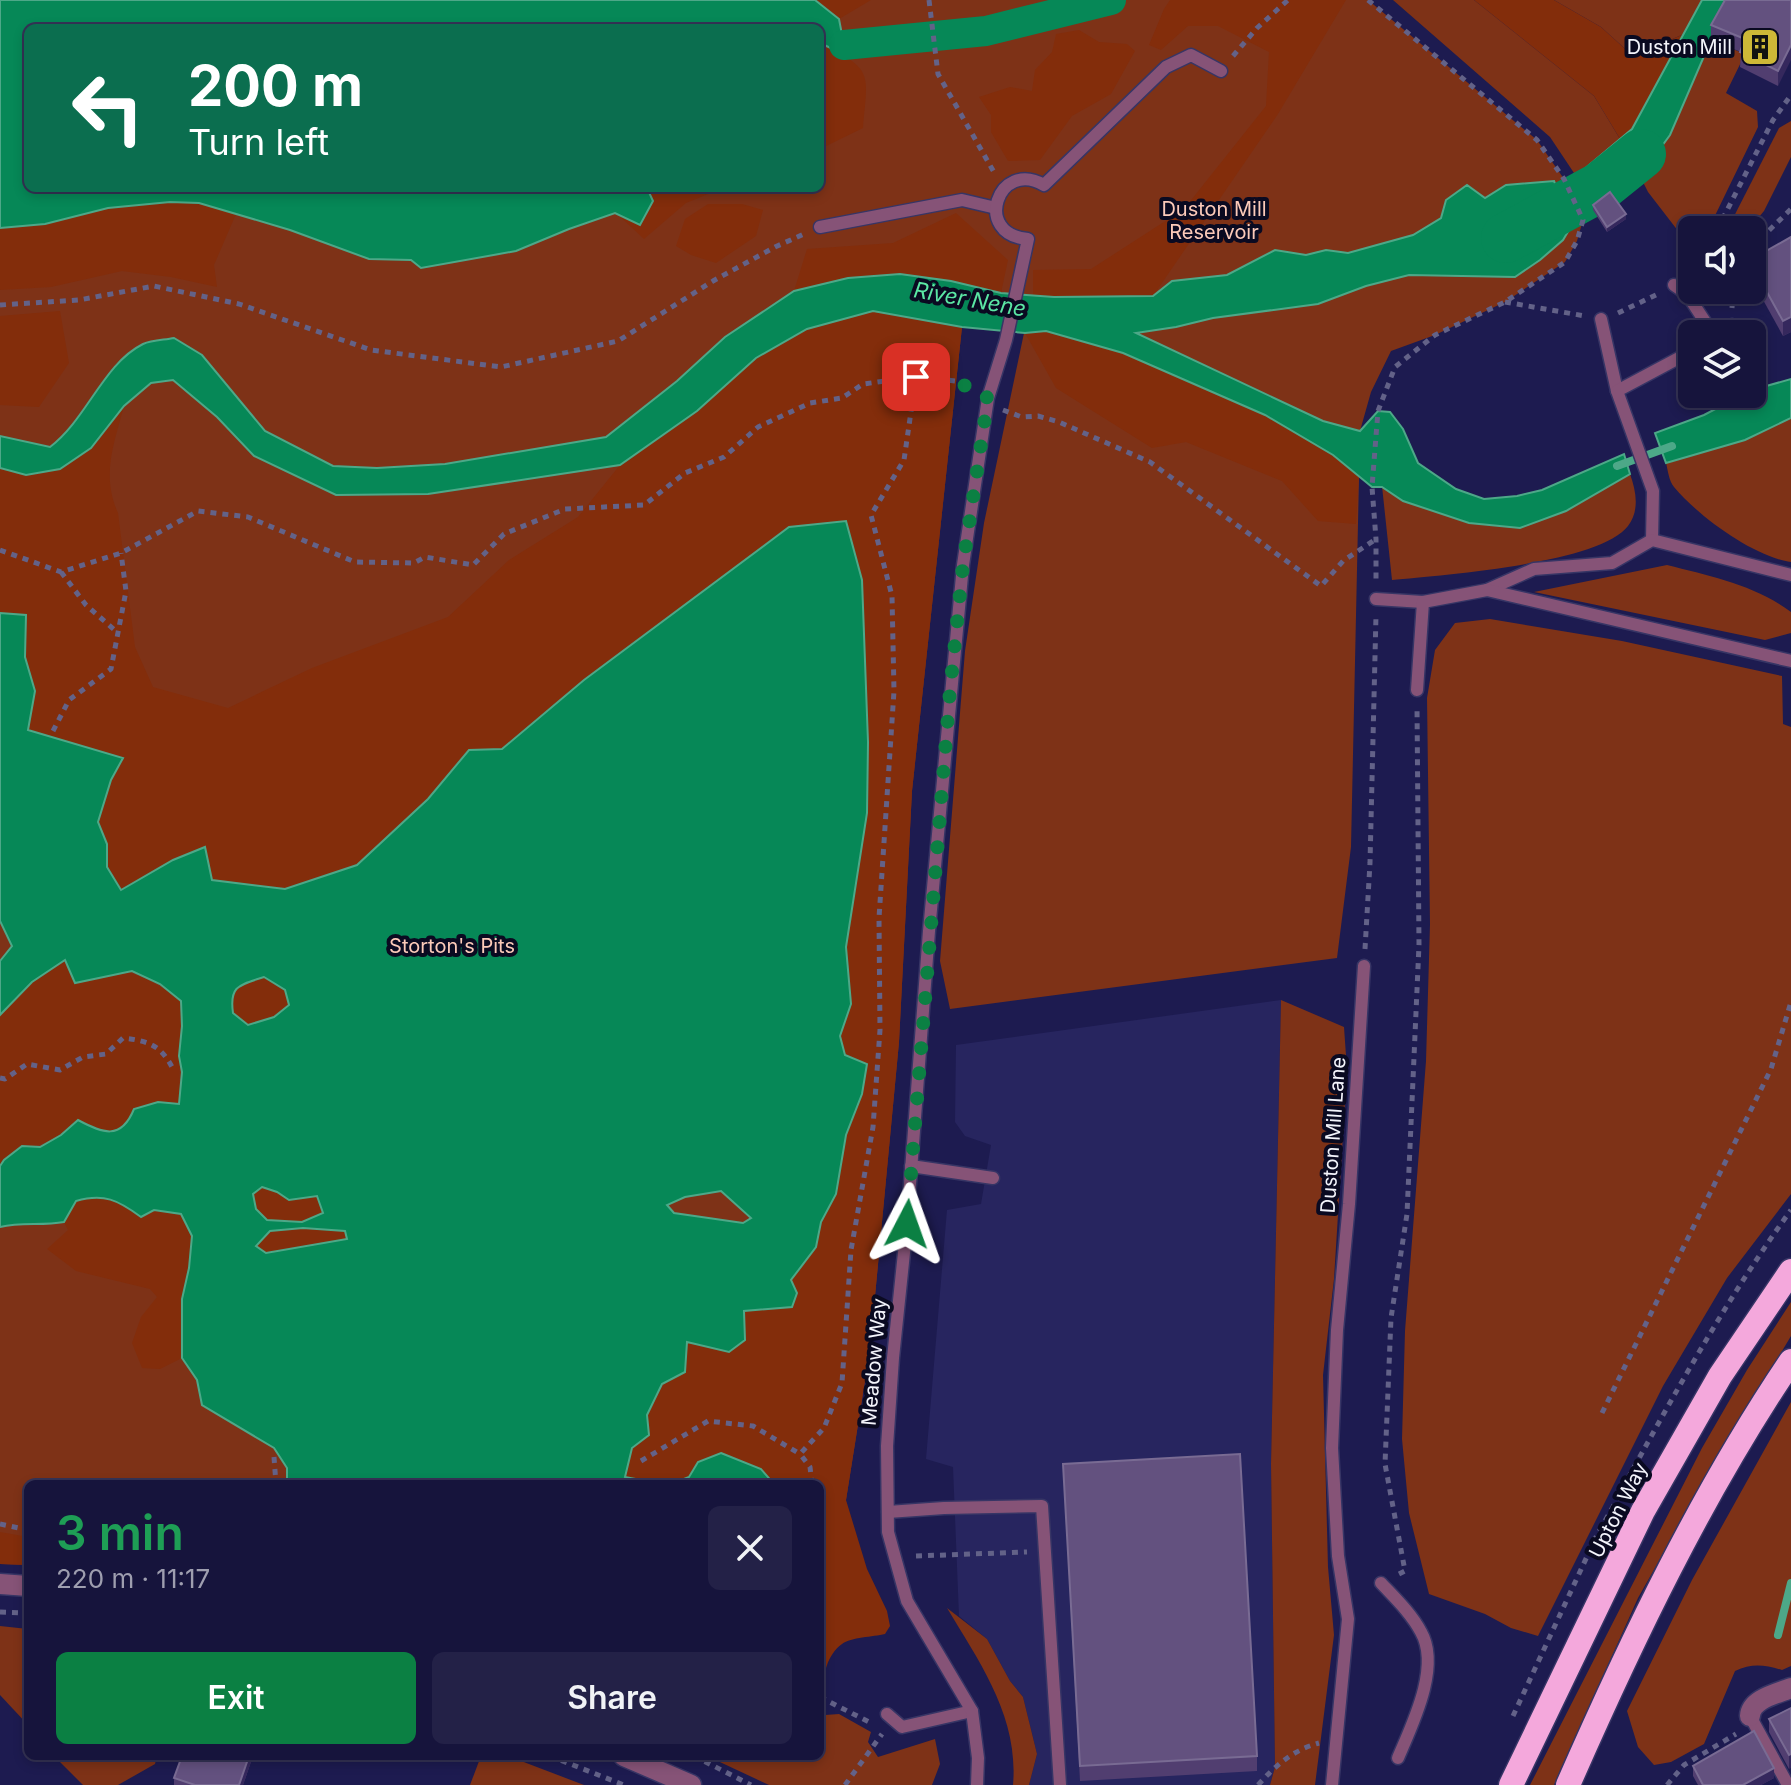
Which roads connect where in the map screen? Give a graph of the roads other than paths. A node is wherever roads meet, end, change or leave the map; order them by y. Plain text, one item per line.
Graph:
1 (1221, 71) road end
2 (996, 208) junction
3 (820, 227) road end
4 (1674, 285) dead end
5 (1601, 319) dead end
6 (1704, 320) edge
7 (1678, 358) edge
8 (1617, 391) junction
9 (1652, 540) junction
10 (1791, 575) edge
11 (1487, 590) junction
12 (1376, 599) road end
13 (1423, 602) junction
14 (1791, 661) edge
15 (1417, 690) road end
16 (1364, 966) road end
17 (911, 1166) junction
18 (993, 1178) dead end
19 (1791, 1271) edge
20 (1791, 1361) edge
21 (888, 1512) junction
22 (1381, 1583) road end
23 (0, 1584) edge
24 (24, 1586) edge
25 (1791, 1688) edge
26 (972, 1711) junction
27 (887, 1714) dead end
28 (1751, 1720) joint
29 (1398, 1758) dead end
30 (633, 1760) edge
31 (691, 1785) edge
32 (977, 1785) edge
33 (1060, 1785) edge
34 (1332, 1785) edge
35 (1511, 1785) edge
36 (1568, 1785) edge
37 (1788, 1785) edge

1 - 2 lane
2 - 3 lane
2 - 17 lane, Meadow Way
4 - 6 lane
5 - 8 lane
7 - 8 lane
8 - 9 lane
9 - 10 lane
9 - 11 lane
11 - 13 lane
11 - 14 lane
12 - 13 lane
13 - 15 lane
16 - 34 lane, Duston Mill Lane
17 - 18 lane
17 - 21 lane, Meadow Way
19 - 35 highway, Upton Way
20 - 36 highway
21 - 26 lane, Meadow Way
21 - 33 lane
22 - 29 lane
23 - 24 street
25 - 28 street
26 - 27 lane
26 - 32 lane, Meadow Way
28 - 37 lane
30 - 31 street

